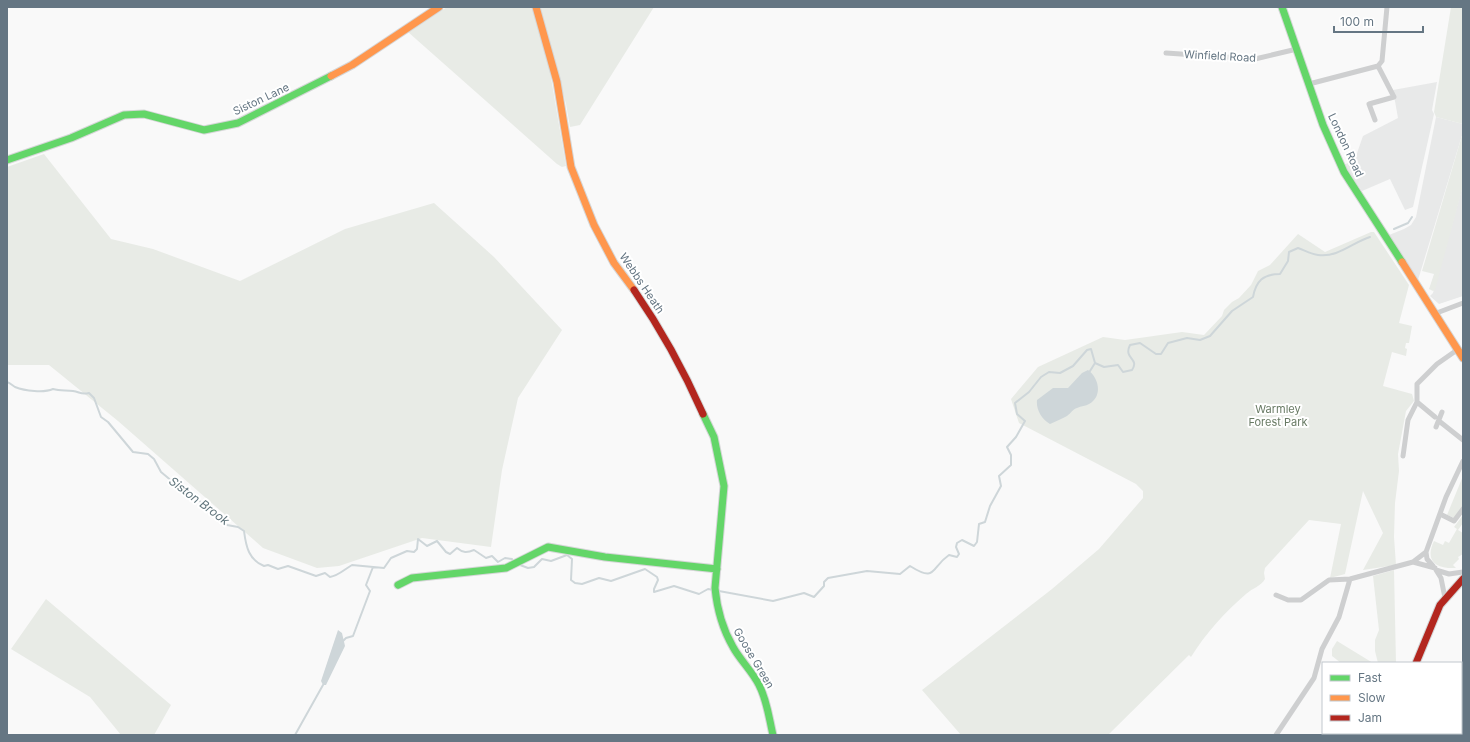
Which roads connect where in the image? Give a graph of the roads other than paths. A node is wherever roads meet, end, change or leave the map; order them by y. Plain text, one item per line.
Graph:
1 (439, 7) edge
2 (536, 7) edge
3 (1282, 7) edge
4 (1387, 7) edge
5 (1297, 49) junction
6 (1166, 53) dead end
7 (1378, 66) junction
8 (1309, 84) junction
9 (1375, 120) dead end
10 (7, 160) edge
11 (1463, 303) edge
12 (1434, 314) junction
13 (1457, 350) junction
14 (1463, 358) edge
15 (1417, 402) junction
16 (1442, 412) dead end
17 (1437, 419) junction
18 (1436, 426) dead end
19 (1463, 440) edge
20 (1403, 456) dead end
21 (1463, 461) edge
22 (1463, 509) edge
23 (1440, 514) junction
24 (1426, 552) junction
25 (1413, 562) junction
26 (717, 569) junction
27 (1436, 569) junction
28 (1463, 572) edge
29 (1348, 579) junction
30 (1463, 580) edge
31 (398, 585) dead end
32 (1276, 595) dead end
33 (1444, 598) junction
34 (1416, 662) edge
35 (773, 735) edge
36 (1276, 735) edge

1 - 10 street, Siston Lane
2 - 26 street, Webbs Heath
3 - 5 street, London Road
4 - 7 street
5 - 6 street, Winfield Road
5 - 8 street, London Road
7 - 8 street
7 - 9 street
8 - 12 street, London Road
11 - 12 street
12 - 13 street, London Road
13 - 14 street, London Road
13 - 15 street
15 - 17 street
15 - 20 street
16 - 17 street
17 - 18 street
17 - 19 street
21 - 23 street
22 - 23 street
23 - 24 street
24 - 25 street
24 - 27 street
25 - 27 street
25 - 29 street
26 - 31 street
26 - 35 street, Goose Green
27 - 28 street
27 - 33 street
29 - 32 street
29 - 36 street
30 - 33 street
33 - 34 street

